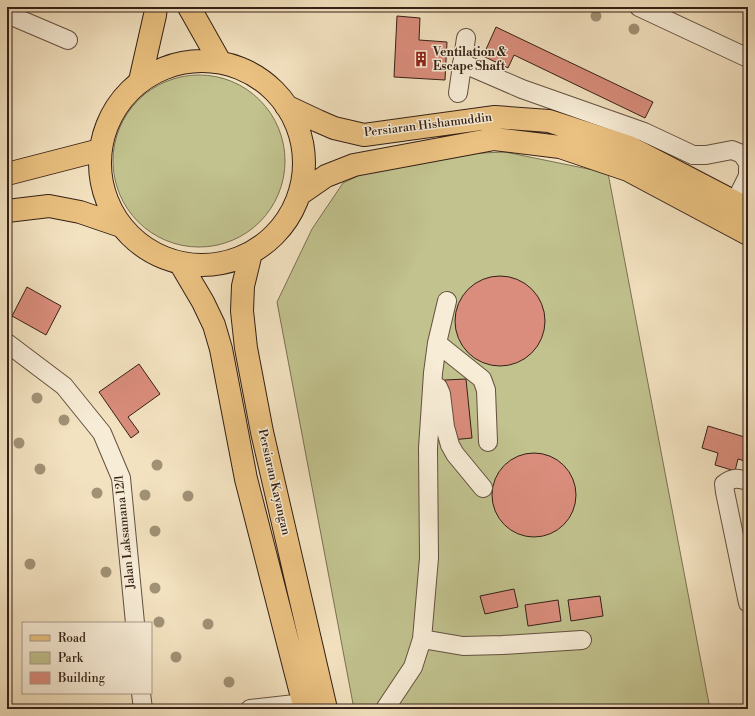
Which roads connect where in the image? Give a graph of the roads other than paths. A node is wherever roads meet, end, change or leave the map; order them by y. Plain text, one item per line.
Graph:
1 (156, 7) edge
2 (189, 7) edge
3 (639, 7) edge
4 (7, 14) edge
5 (466, 38) dead end
6 (68, 40) dead end
7 (748, 58) edge
8 (220, 62) junction
9 (462, 63) junction
10 (140, 81) junction
11 (458, 93) dead end
12 (286, 106) junction
13 (100, 150) junction
14 (748, 163) edge
15 (748, 168) edge
16 (7, 174) edge
17 (300, 194) junction
18 (742, 206) edge
19 (7, 211) edge
20 (121, 226) junction
21 (748, 234) edge
22 (251, 253) junction
23 (180, 263) junction
24 (446, 301) dead end
25 (7, 343) edge
26 (437, 343) junction
27 (433, 373) junction
28 (488, 442) dead end
29 (748, 481) edge
30 (483, 488) dead end
31 (743, 554) edge
32 (746, 583) edge
33 (748, 603) edge
34 (135, 622) edge
35 (422, 639) junction
36 (582, 640) dead end
37 (141, 694) edge
38 (305, 706) edge
39 (143, 709) edge
40 (250, 709) edge
41 (326, 709) edge
42 (385, 709) edge

1 - 10 main road
2 - 8 main road
3 - 7 street
4 - 6 street
5 - 9 street
8 - 10 main road
8 - 12 main road
9 - 11 street
9 - 14 street
10 - 13 main road
12 - 17 main road
12 - 18 main road, Persiaran Hishamuddin
13 - 16 main road
13 - 20 main road
15 - 18 street
17 - 21 main road, Persiaran Hishamuddin
17 - 22 main road
19 - 20 main road
20 - 23 main road
22 - 23 main road
22 - 41 main road, Persiaran Kayangan
23 - 38 main road, Persiaran Kayangan
24 - 26 street
25 - 34 street, Jalan Laksamana 12/1
26 - 27 street
26 - 28 street
27 - 30 street
27 - 35 street
29 - 31 street
31 - 32 street
32 - 33 street
35 - 36 street
35 - 42 street
37 - 39 street
38 - 40 street

